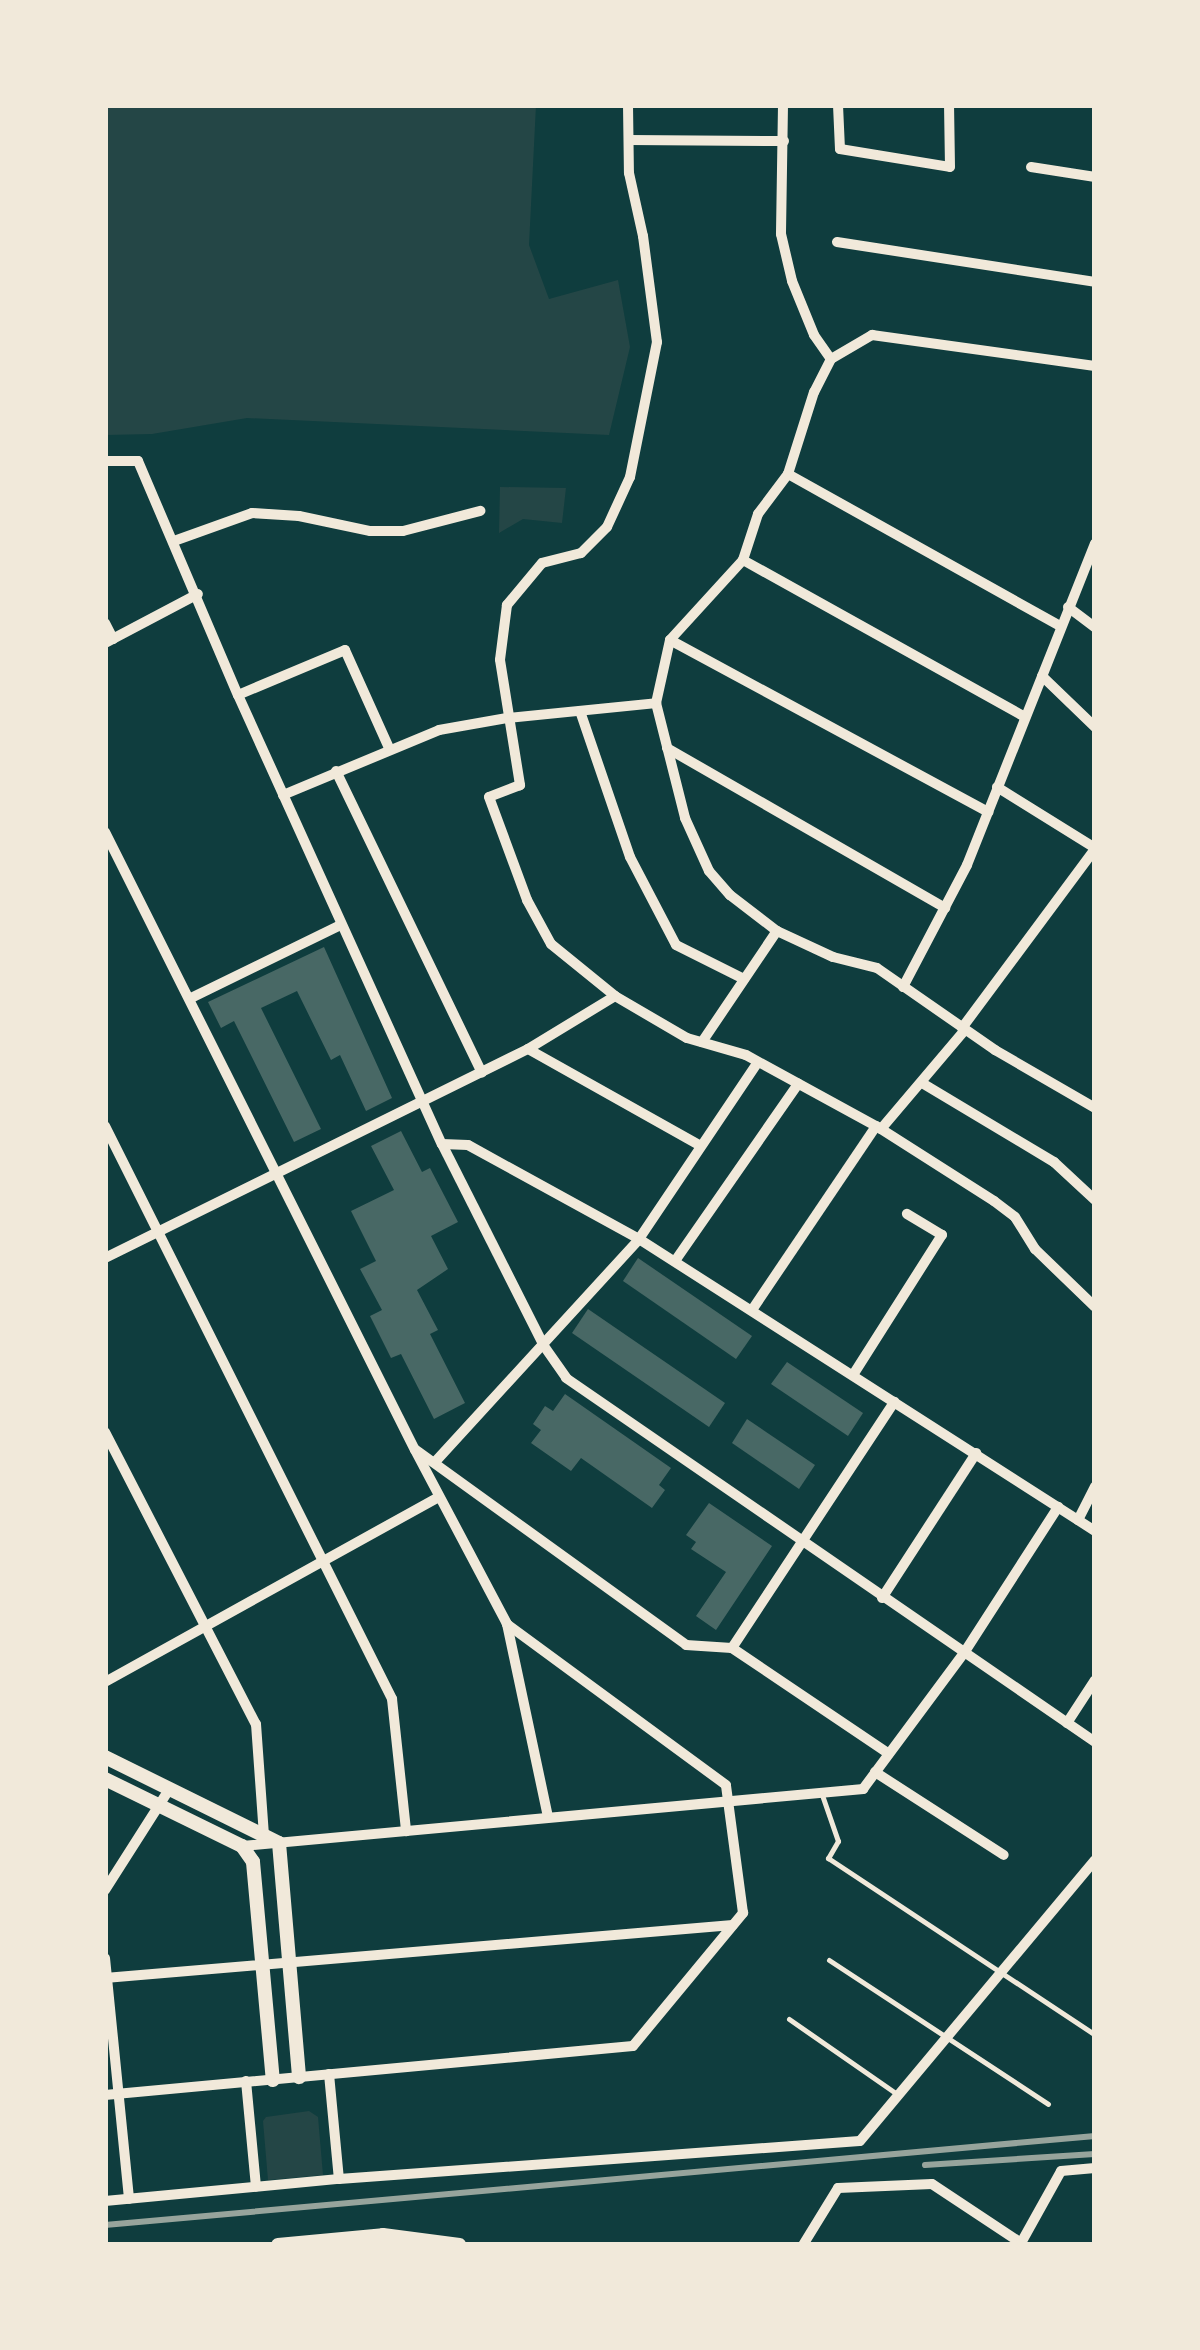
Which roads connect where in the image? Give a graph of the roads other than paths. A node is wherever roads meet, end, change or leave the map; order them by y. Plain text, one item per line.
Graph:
1 (628, 105) edge
2 (783, 105) edge
3 (838, 105) edge
4 (949, 105) edge
5 (629, 140) junction
6 (784, 141) junction
7 (1031, 167) dead end
8 (1095, 177) edge
9 (837, 242) dead end
10 (1095, 282) edge
11 (831, 359) junction
12 (1095, 366) edge
13 (105, 461) edge
14 (788, 474) junction
15 (480, 511) dead end
16 (174, 541) junction
17 (1095, 544) edge
18 (743, 560) junction
19 (198, 594) junction
20 (1068, 608) junction
21 (105, 623) edge
22 (1060, 626) junction
23 (1095, 627) edge
24 (670, 640) junction
25 (109, 641) edge
26 (1042, 676) junction
27 (238, 695) junction
28 (656, 703) junction
29 (580, 710) junction
30 (506, 718) junction
31 (1025, 718) junction
32 (1095, 727) edge
33 (389, 748) junction
34 (667, 748) junction
35 (336, 771) junction
36 (998, 787) junction
37 (282, 795) junction
38 (988, 812) junction
39 (105, 832) edge
40 (1095, 849) edge
41 (944, 908) junction
42 (340, 924) junction
43 (776, 931) junction
44 (744, 979) junction
45 (902, 988) junction
46 (615, 996) junction
47 (191, 998) junction
48 (964, 1029) junction
49 (702, 1042) junction
50 (528, 1049) junction
51 (758, 1062) junction
52 (482, 1073) junction
53 (922, 1083) junction
54 (798, 1084) junction
55 (422, 1102) junction
56 (1095, 1108) edge
57 (105, 1126) edge
58 (878, 1128) junction
59 (442, 1144) junction
60 (701, 1146) junction
61 (276, 1171) junction
62 (1095, 1200) edge
63 (908, 1214) dead end
64 (154, 1232) junction
65 (638, 1239) junction
66 (105, 1258) edge
67 (674, 1261) junction
68 (1095, 1307) edge
69 (752, 1310) junction
70 (544, 1346) junction
71 (853, 1375) junction
72 (894, 1402) junction
73 (105, 1432) edge
74 (415, 1450) junction
75 (976, 1453) junction
76 (435, 1462) junction
77 (1095, 1486) edge
78 (439, 1497) junction
79 (1058, 1507) junction
80 (1078, 1520) junction
81 (1095, 1531) edge
82 (801, 1541) junction
83 (322, 1562) junction
84 (882, 1598) junction
85 (508, 1624) junction
86 (205, 1626) junction
87 (732, 1648) junction
88 (964, 1653) junction
89 (1095, 1680) edge
90 (105, 1682) edge
91 (1068, 1723) junction
92 (1095, 1742) edge
93 (889, 1754) junction
94 (105, 1756) edge
95 (875, 1772) junction
96 (105, 1778) edge
97 (170, 1788) junction
98 (821, 1792) junction
99 (729, 1803) junction
100 (159, 1805) junction
101 (548, 1816) junction
102 (406, 1831) junction
103 (264, 1835) junction
104 (279, 1843) junction
105 (242, 1846) junction
106 (1004, 1855) dead end
107 (1095, 1860) edge
108 (105, 1890) edge
109 (733, 1925) junction
110 (105, 1958) edge
111 (829, 1960) dead end
112 (290, 1963) junction
113 (263, 1965) junction
114 (1003, 1974) junction
115 (106, 1978) edge
116 (789, 2019) dead end
117 (1095, 2035) edge
118 (948, 2038) junction
119 (329, 2074) junction
120 (299, 2077) junction
121 (272, 2080) junction
122 (246, 2081) junction
123 (110, 2095) edge
124 (899, 2095) junction
125 (1048, 2104) dead end
126 (1095, 2168) edge
127 (339, 2179) junction
128 (256, 2187) junction
129 (128, 2200) junction
130 (105, 2201) edge
131 (1022, 2244) edge
132 (278, 2245) edge
133 (460, 2245) edge
134 (803, 2245) edge

1 - 5 street
2 - 6 street
3 - 4 street
5 - 6 street
5 - 30 street
6 - 11 street
7 - 8 street
9 - 10 street
11 - 12 street
11 - 14 street
13 - 16 street
14 - 18 street
14 - 22 street
15 - 16 street
16 - 19 street
17 - 20 street
18 - 24 street
18 - 31 street
19 - 25 street
19 - 27 street
20 - 22 street
20 - 23 street
21 - 25 street
22 - 26 street
24 - 28 street
24 - 38 street
26 - 31 street
26 - 32 street
27 - 33 street
27 - 37 street
28 - 29 street
28 - 34 street
29 - 30 street
29 - 44 street
30 - 33 street
30 - 46 street
31 - 36 street
33 - 35 street
34 - 41 street
34 - 43 street
35 - 37 street
35 - 52 street
36 - 38 street
36 - 40 street
37 - 42 street
38 - 41 street
39 - 47 street
40 - 48 street
41 - 45 street
42 - 47 street
42 - 55 street
43 - 44 street
43 - 45 street
44 - 49 street
45 - 48 street
46 - 49 street
46 - 50 street
47 - 61 street
48 - 53 street
48 - 56 street
49 - 51 street
50 - 52 street
50 - 60 street
51 - 54 street
51 - 60 street
52 - 55 street
53 - 58 street
53 - 62 street
54 - 58 street
54 - 67 street
55 - 59 street
55 - 61 street
57 - 64 street
58 - 68 street
58 - 69 street
59 - 65 street
59 - 70 street
60 - 65 street
61 - 64 street
61 - 74 street
63 - 71 street
64 - 66 street
64 - 83 street
65 - 67 street
65 - 70 street
67 - 69 street
69 - 71 street
70 - 76 street
70 - 82 street
71 - 72 street
72 - 75 street
72 - 82 street
73 - 86 street
74 - 76 street
74 - 78 street
75 - 79 street
75 - 84 street
76 - 87 street
77 - 80 street
78 - 83 street
78 - 85 street
79 - 80 street
79 - 88 street
80 - 81 street
82 - 84 street
82 - 87 street
83 - 86 street
83 - 102 street
84 - 88 street
85 - 99 street
85 - 101 street
86 - 90 street
86 - 103 street
87 - 93 street
88 - 91 street
88 - 93 street
89 - 91 street
91 - 92 street
93 - 95 street
94 - 97 street
95 - 98 street
95 - 106 street
96 - 100 street
97 - 100 street
97 - 103 street
98 - 99 street
98 - 114 lane
99 - 101 street
99 - 109 street
100 - 105 street
100 - 108 street
101 - 102 street
102 - 104 street
103 - 104 street
104 - 105 street
104 - 112 street
105 - 113 street
107 - 114 street
109 - 112 street
109 - 119 street
110 - 115 street
111 - 118 lane
112 - 113 street
112 - 120 street
113 - 115 street
113 - 121 street
114 - 117 lane
114 - 118 street
115 - 123 street
116 - 124 lane
118 - 124 street
118 - 125 lane
119 - 120 street
119 - 127 street
120 - 121 street
121 - 122 street
122 - 123 street
122 - 128 street
123 - 129 street
124 - 127 street
126 - 131 street
127 - 128 street
128 - 129 street
129 - 130 street
131 - 134 street
132 - 133 street

